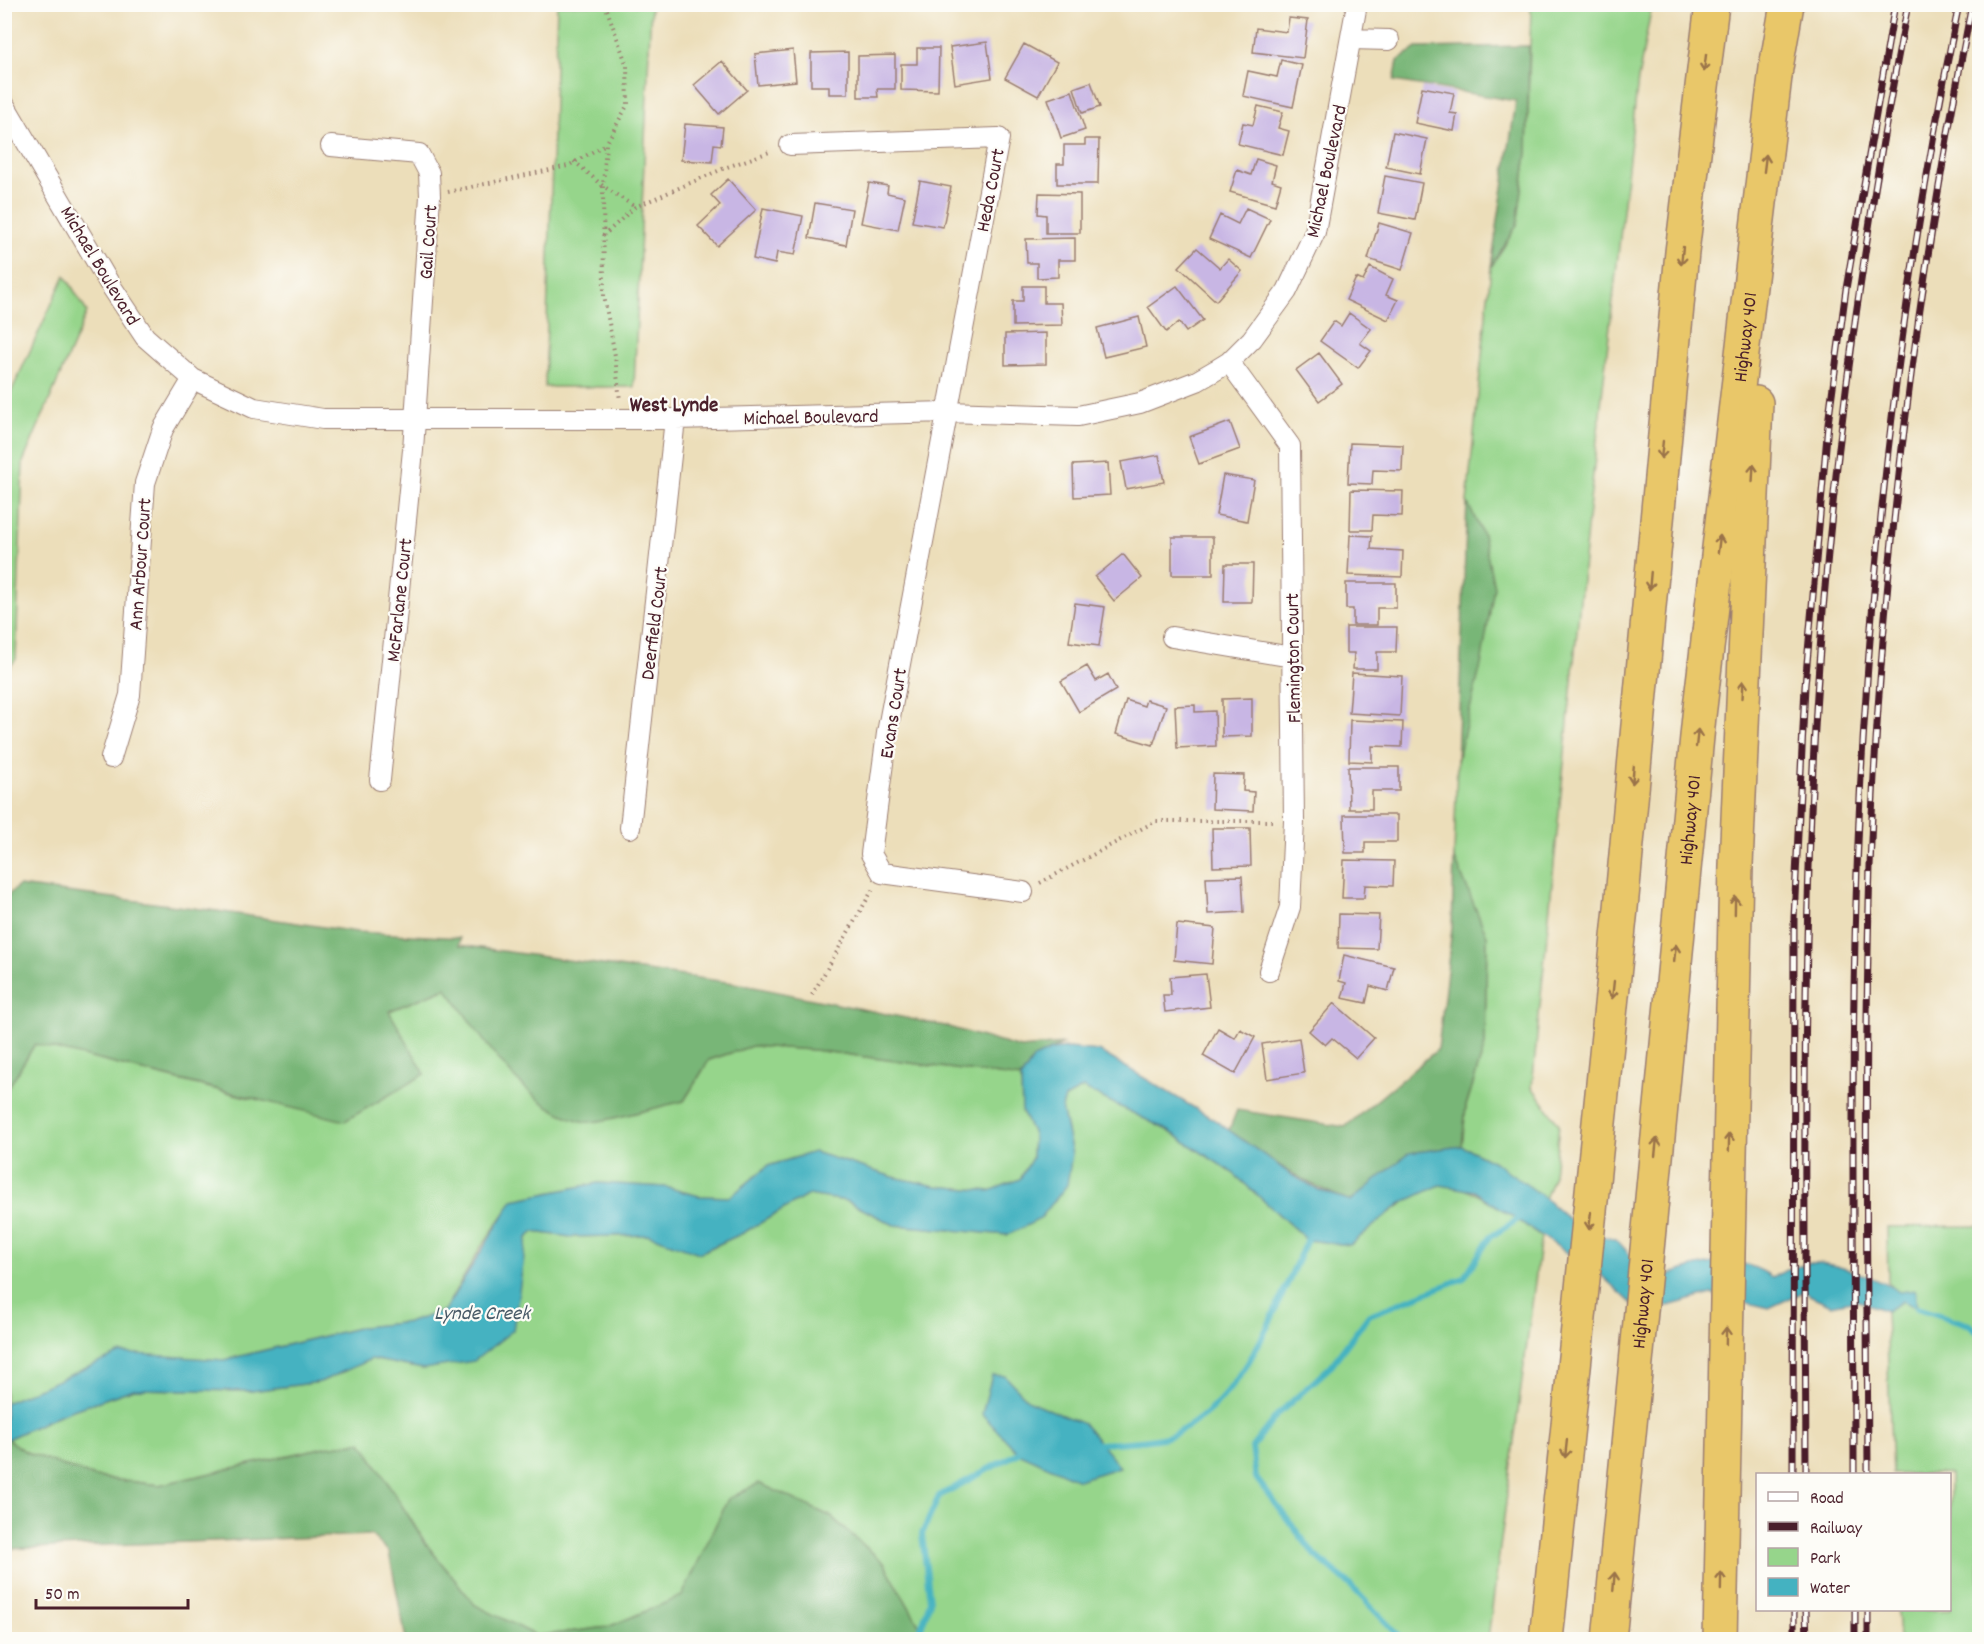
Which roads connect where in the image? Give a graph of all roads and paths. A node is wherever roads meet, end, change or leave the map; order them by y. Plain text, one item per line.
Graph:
1 (605, 4) edge
2 (1357, 4) edge
3 (1712, 4) edge
4 (1787, 4) edge
5 (1351, 39) junction
6 (1389, 40) dead end
7 (4, 104) edge
8 (606, 144) junction
9 (790, 145) joint
10 (331, 146) dead end
11 (574, 162) junction
12 (603, 186) junction
13 (430, 196) junction
14 (635, 207) junction
15 (1758, 221) junction
16 (603, 236) junction
17 (1228, 362) junction
18 (193, 379) junction
19 (947, 412) junction
20 (622, 418) junction
21 (675, 419) junction
22 (414, 420) junction
23 (1172, 637) dead end
24 (1292, 657) junction
25 (111, 758) dead end
26 (380, 780) dead end
27 (1294, 820) junction
28 (630, 828) dead end
29 (882, 873) junction
30 (1023, 892) joint
31 (1269, 971) dead end
32 (812, 994) dead end
33 (1551, 1583) junction
34 (1537, 1640) edge
35 (1546, 1640) edge
36 (1609, 1640) edge
37 (1720, 1640) edge

1 - 8 path
2 - 5 street, Michael Boulevard
3 -> 33 highway
15 -> 4 highway, Highway 401
5 - 6 street
5 - 17 street, Michael Boulevard
7 - 18 street, Michael Boulevard
8 - 11 path
8 - 12 path
9 - 14 path
9 - 19 street, Heda Court
10 - 13 street, Gail Court
11 - 12 path
11 - 13 path
12 - 14 path
12 - 16 path
13 - 22 street, Gail Court
14 - 16 path
36 -> 15 highway, Highway 401
37 -> 15 highway
16 - 20 path
17 - 19 street, Michael Boulevard
17 - 24 street, Flemington Court
18 - 22 street, Michael Boulevard
18 - 25 street, Ann Arbour Court
19 - 21 street, Michael Boulevard
19 - 29 street, Evans Court
20 - 21 street, Michael Boulevard
20 - 22 street, Michael Boulevard
21 - 28 street, Deerfield Court
22 - 26 street, McFarlane Court
23 - 24 street
24 - 27 street, Flemington Court
27 - 30 path
27 - 31 street, Flemington Court
29 - 30 street
29 - 32 path
33 - 34 highway
33 - 35 highway

